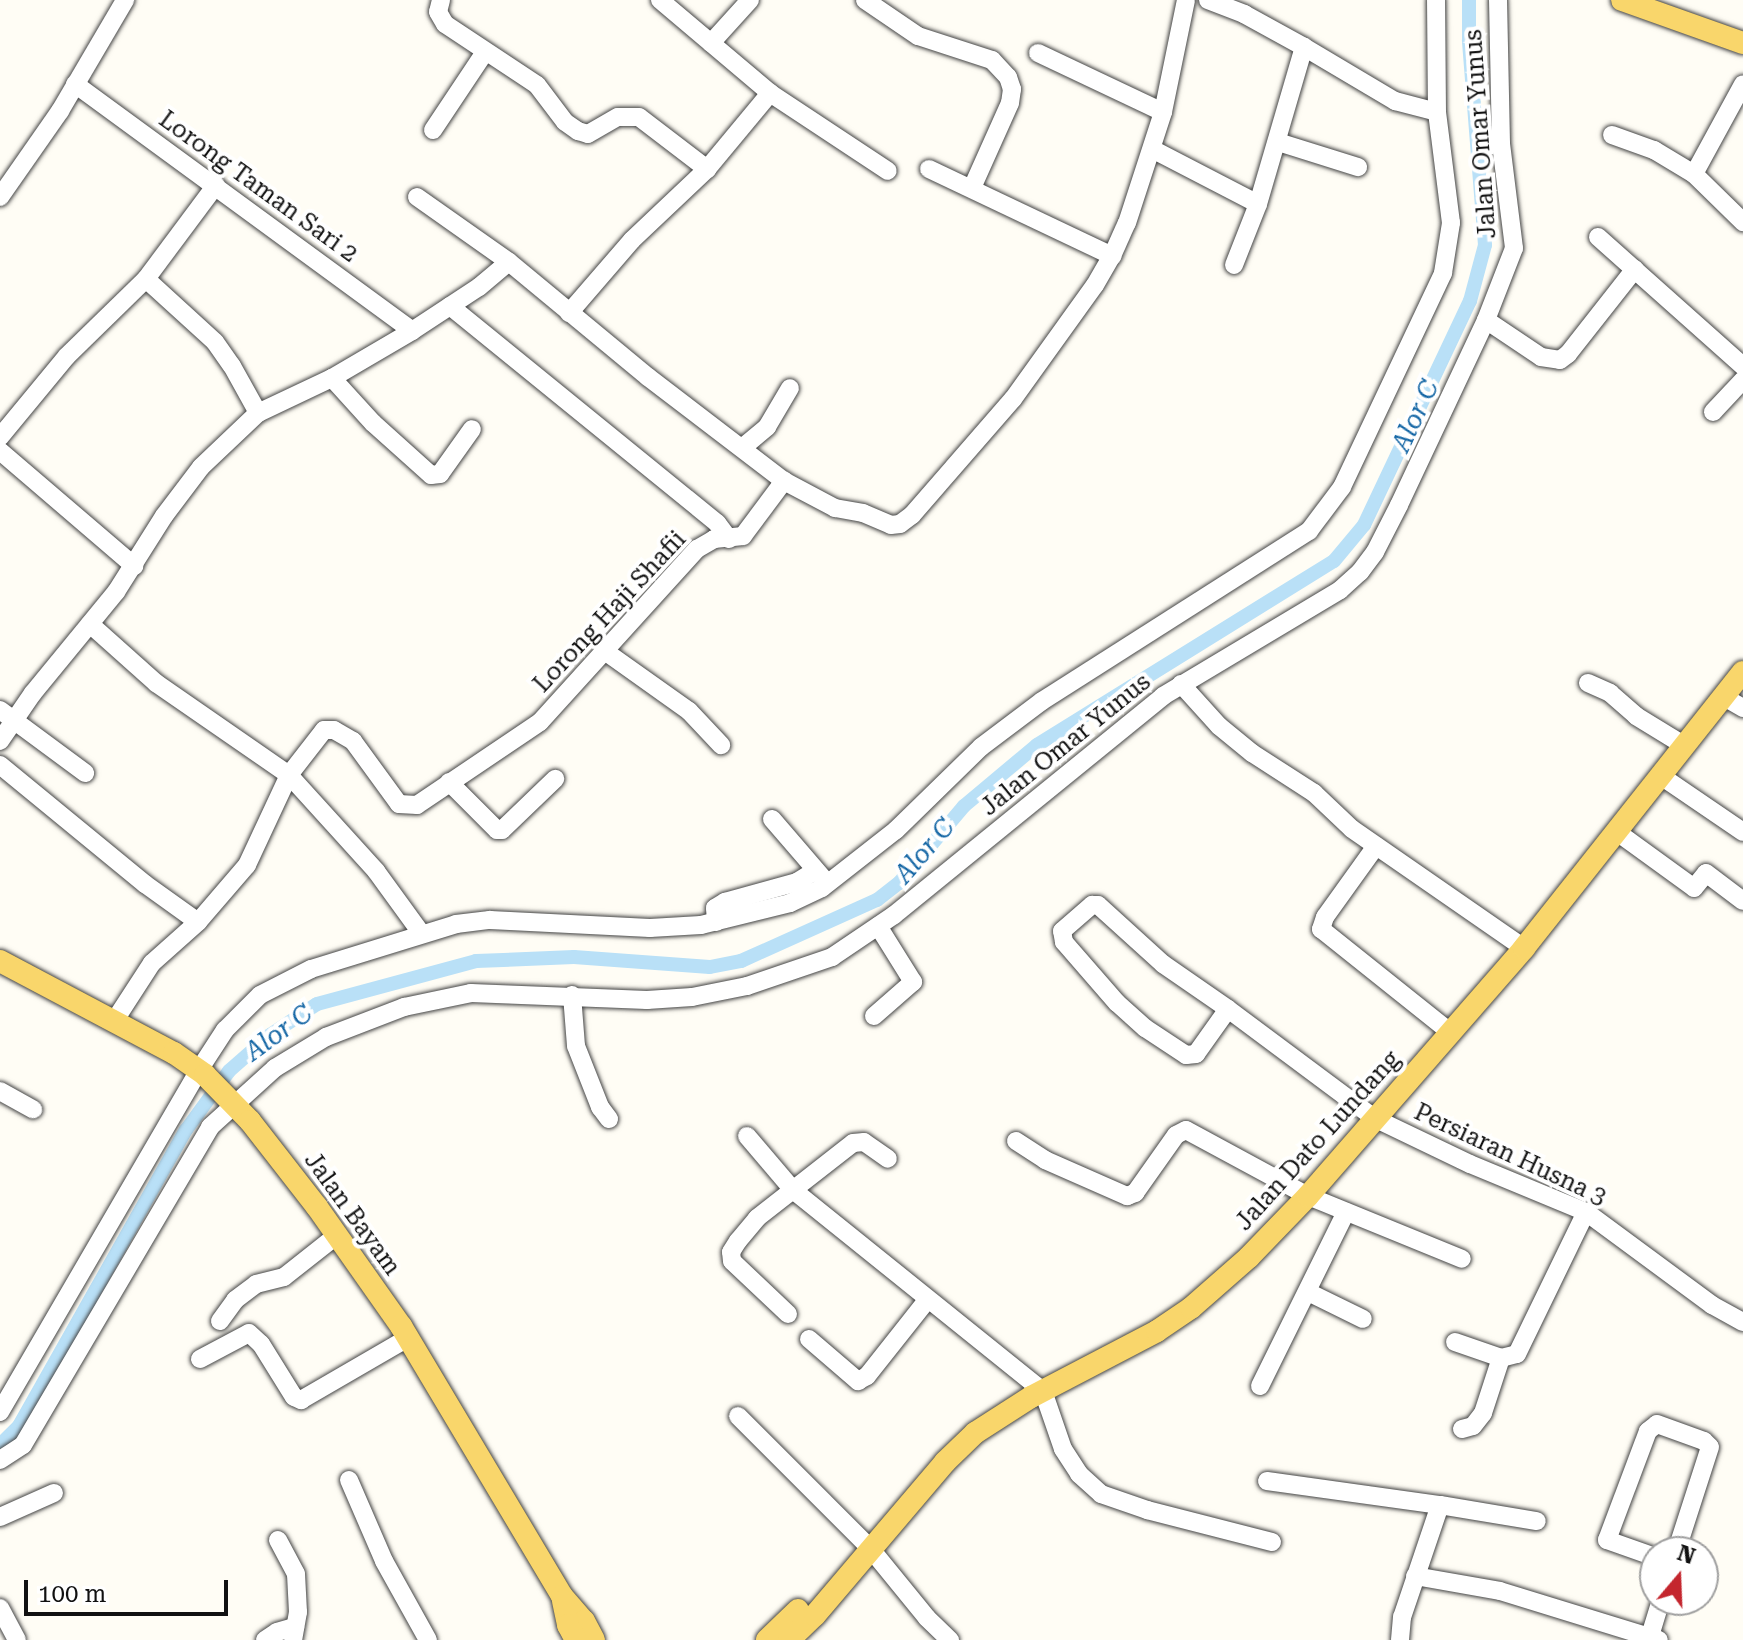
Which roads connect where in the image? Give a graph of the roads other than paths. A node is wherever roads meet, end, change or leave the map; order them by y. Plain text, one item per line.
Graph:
1 (125, 0) edge
2 (441, 0) edge
3 (660, 0) edge
4 (750, 0) edge
5 (865, 0) edge
6 (1186, 0) edge
7 (1208, 0) edge
8 (1436, 0) edge
9 (1498, 0) edge
10 (1622, 0) edge
11 (711, 43) junction
12 (1743, 43) edge
13 (1304, 47) junction
14 (485, 52) junction
15 (1038, 53) dead end
16 (75, 84) junction
17 (1743, 84) edge
18 (770, 93) junction
19 (1163, 112) junction
20 (1437, 112) junction
21 (433, 130) dead end
22 (1612, 135) dead end
23 (1278, 142) junction
24 (1152, 149) junction
25 (1358, 167) dead end
26 (707, 169) junction
27 (929, 169) dead end
28 (888, 171) dead end
29 (1694, 174) junction
30 (216, 185) junction
31 (972, 188) junction
32 (0, 197) edge
33 (417, 197) dead end
34 (1258, 204) junction
35 (1743, 222) edge
36 (1598, 237) dead end
37 (1112, 256) junction
38 (509, 262) junction
39 (1234, 265) dead end
40 (1635, 269) junction
41 (146, 279) junction
42 (450, 306) junction
43 (569, 313) junction
44 (1486, 320) junction
45 (412, 331) junction
46 (1743, 366) edge
47 (332, 378) junction
48 (1743, 380) edge
49 (790, 388) dead end
50 (1713, 412) dead end
51 (258, 413) junction
52 (472, 429) dead end
53 (0, 437) edge
54 (742, 448) junction
55 (0, 451) edge
56 (784, 481) junction
57 (729, 539) junction
58 (134, 566) junction
59 (90, 624) junction
60 (606, 652) junction
61 (1743, 672) edge
62 (1588, 683) dead end
63 (1181, 684) junction
64 (1734, 702) edge
65 (7, 715) edge
66 (0, 741) edge
67 (721, 745) dead end
68 (1685, 746) junction
69 (0, 765) edge
70 (85, 773) dead end
71 (289, 775) junction
72 (1661, 776) junction
73 (555, 779) dead end
74 (449, 782) junction
75 (772, 819) dead end
76 (1617, 832) junction
77 (1743, 832) edge
78 (1376, 846) junction
79 (822, 876) junction
80 (1743, 901) edge
81 (198, 922) junction
82 (878, 926) junction
83 (421, 933) junction
84 (1524, 948) junction
85 (0, 961) edge
86 (572, 995) junction
87 (1228, 1009) junction
88 (874, 1016) dead end
89 (115, 1020) junction
90 (1450, 1032) junction
91 (202, 1072) junction
92 (0, 1091) edge
93 (230, 1099) junction
94 (33, 1109) dead end
95 (1374, 1118) junction
96 (609, 1119) dead end
97 (747, 1136) dead end
98 (1016, 1141) dead end
99 (888, 1159) dead end
100 (793, 1190) junction
101 (1308, 1196) junction
102 (1346, 1212) junction
103 (1586, 1212) junction
104 (336, 1236) junction
105 (1462, 1259) dead end
106 (1308, 1292) junction
107 (928, 1299) junction
108 (788, 1314) dead end
109 (1363, 1319) dead end
110 (220, 1321) dead end
111 (1743, 1322) edge
112 (408, 1338) junction
113 (809, 1339) dead end
114 (1455, 1342) dead end
115 (1501, 1358) junction
116 (200, 1359) dead end
117 (1260, 1386) dead end
118 (1043, 1391) junction
119 (0, 1412) edge
120 (738, 1416) dead end
121 (1462, 1429) dead end
122 (0, 1460) edge
123 (349, 1480) dead end
124 (1267, 1481) dead end
125 (54, 1493) dead end
126 (1440, 1505) junction
127 (0, 1517) edge
128 (1537, 1521) dead end
129 (1681, 1536) edge
130 (278, 1540) dead end
131 (1272, 1542) dead end
132 (1639, 1551) edge
133 (864, 1555) junction
134 (1415, 1576) junction
135 (562, 1596) junction
136 (0, 1608) edge
137 (1658, 1616) edge
138 (294, 1634) edge
139 (1654, 1638) edge
140 (17, 1640) edge
141 (265, 1640) edge
142 (428, 1640) edge
143 (576, 1640) edge
144 (594, 1640) edge
145 (767, 1640) edge
146 (789, 1640) edge
147 (950, 1640) edge
148 (1400, 1640) edge

1 - 16 street
2 - 14 street
3 - 11 street
4 - 11 street
5 - 31 street
6 - 19 street
7 - 13 street
8 - 20 street
9 - 44 street, Jalan Omar Yunus
10 - 12 main road
11 - 18 street
13 - 20 street
13 - 23 street
14 - 21 street
14 - 26 street
15 - 19 street
16 - 30 street, Lorong Taman Sari 2
16 - 32 street
17 - 29 street
18 - 26 street
18 - 28 street
19 - 24 street
20 - 79 street
22 - 29 street
23 - 25 street
23 - 34 street
24 - 34 street
24 - 37 street
26 - 43 street
27 - 31 street
29 - 35 street
30 - 41 street
30 - 45 street, Lorong Taman Sari 2
31 - 37 street
33 - 38 street
34 - 39 street
36 - 40 street
37 - 56 street
38 - 42 street
38 - 43 street
40 - 44 street
40 - 46 street
41 - 51 street
41 - 53 street
42 - 45 street
42 - 57 street
43 - 54 street
44 - 63 street, Jalan Omar Yunus
45 - 47 street
47 - 51 street
47 - 52 street
48 - 50 street
49 - 54 street
51 - 58 street
54 - 56 street
55 - 58 street
56 - 57 street, Lorong Haji Shafii
57 - 60 street, Lorong Haji Shafii
58 - 59 street
59 - 65 street
59 - 71 street
60 - 67 street
60 - 74 street, Lorong Haji Shafii
61 - 64 main road, Jalan Dato Lundang
62 - 68 street
63 - 78 street
63 - 82 street, Jalan Omar Yunus
64 - 68 main road, Jalan Dato Lundang
65 - 66 street
65 - 70 street
68 - 72 main road, Jalan Dato Lundang
69 - 81 street
71 - 74 street, Lorong Haji Shafii
71 - 81 street, Lorong Haji Shafii
71 - 83 street
72 - 76 main road, Jalan Dato Lundang
72 - 77 street
73 - 74 street
75 - 79 street
76 - 80 street
76 - 84 main road, Jalan Dato Lundang
78 - 84 street
78 - 90 street
79 - 83 street
81 - 89 street, Lorong Haji Shafii
82 - 86 street, Jalan Omar Yunus
82 - 88 street
83 - 91 street
84 - 90 main road, Jalan Dato Lundang
85 - 89 main road, Jalan Bayam
86 - 93 street, Jalan Omar Yunus
86 - 96 street
87 - 87 street, Persiaran Husna 3
87 - 95 street, Persiaran Husna 3
89 - 91 main road, Jalan Bayam
90 - 95 main road, Jalan Dato Lundang
91 - 93 main road, Jalan Bayam
91 - 119 street
92 - 94 street
93 - 104 main road, Jalan Bayam
93 - 122 street, Jalan Omar Yunus
95 - 101 main road, Jalan Dato Lundang
95 - 103 street, Persiaran Husna 3
97 - 100 street
98 - 101 street
99 - 100 street
100 - 107 street
100 - 108 street
101 - 102 street
101 - 118 main road, Jalan Dato Lundang
102 - 105 street
102 - 106 street
103 - 111 street, Persiaran Husna 3
103 - 115 street
104 - 110 street
104 - 112 main road, Jalan Bayam
106 - 109 street
106 - 117 street
107 - 113 street
107 - 118 street
112 - 116 street
112 - 135 main road, Jalan Bayam
114 - 115 street
115 - 121 street
118 - 131 street
118 - 133 main road, Jalan Dato Lundang
120 - 133 street
123 - 142 street
124 - 126 street
125 - 127 street
126 - 128 street
126 - 134 street
129 - 132 street
130 - 138 street
133 - 145 main road, Jalan Dato Lundang
133 - 146 main road, Jalan Dato Lundang
133 - 147 street
134 - 139 street
134 - 148 street
135 - 143 main road, Jalan Bayam
135 - 144 main road, Jalan Bayam
136 - 140 street
137 - 139 street
138 - 141 street

